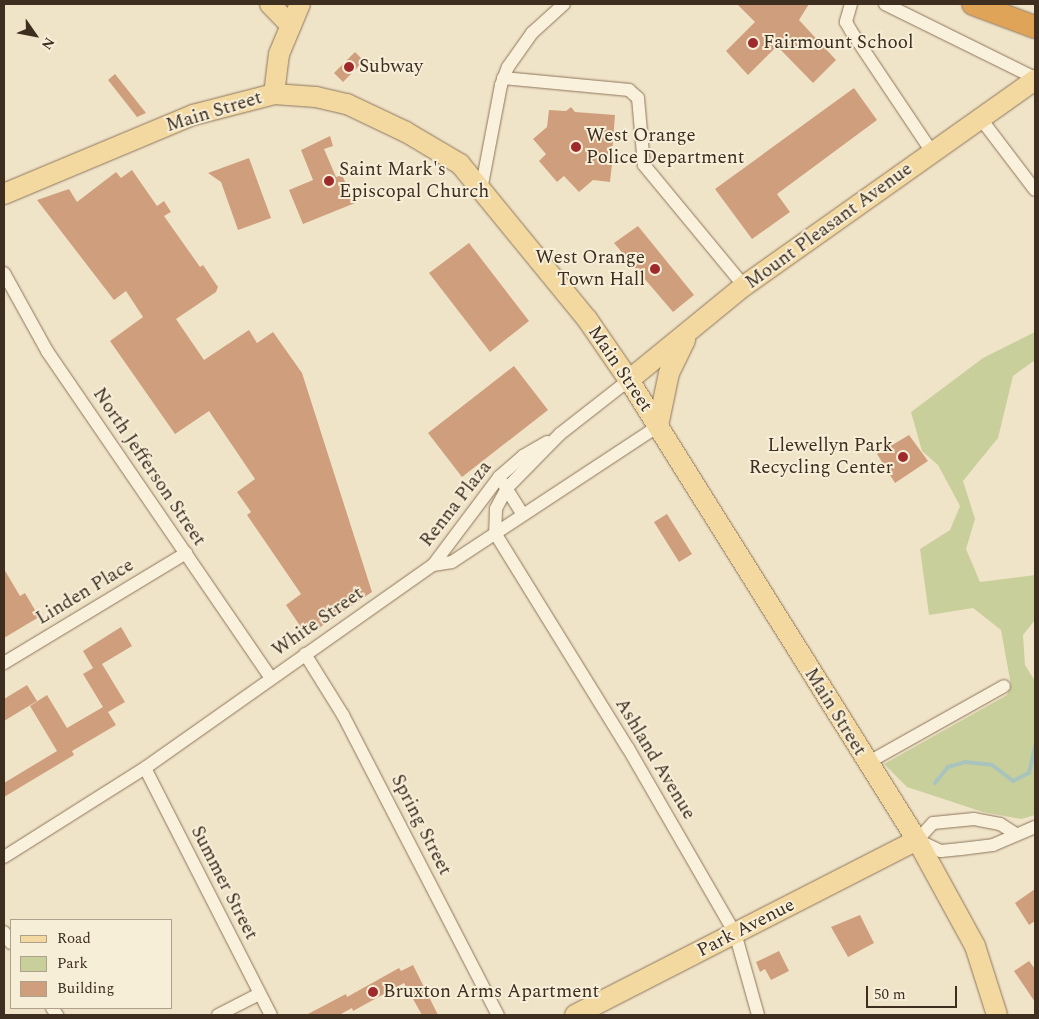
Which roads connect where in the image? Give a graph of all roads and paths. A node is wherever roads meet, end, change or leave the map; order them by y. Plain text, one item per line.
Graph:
1 (270, 4) edge
2 (300, 4) edge
3 (564, 4) edge
4 (851, 4) edge
5 (885, 4) edge
6 (973, 4) edge
7 (1028, 25) edge
8 (291, 26) junction
9 (504, 78) junction
10 (1035, 79) edge
11 (274, 94) junction
12 (981, 119) junction
13 (932, 152) junction
14 (481, 190) junction
15 (1035, 190) edge
16 (4, 194) edge
17 (4, 273) edge
18 (744, 286) junction
19 (688, 333) junction
20 (629, 380) junction
21 (658, 426) junction
22 (560, 434) junction
23 (499, 477) junction
24 (508, 488) junction
25 (522, 513) junction
26 (495, 533) junction
27 (186, 554) junction
28 (433, 565) junction
29 (306, 654) junction
30 (4, 664) edge
31 (271, 678) junction
32 (1004, 686) dead end
33 (867, 763) junction
34 (145, 768) junction
35 (1035, 827) edge
36 (1016, 834) junction
37 (917, 840) junction
38 (4, 857) edge
39 (735, 934) junction
40 (259, 994) junction
41 (218, 1015) edge
42 (271, 1015) edge
43 (498, 1015) edge
44 (575, 1015) edge
45 (758, 1015) edge
46 (998, 1015) edge

1 - 8 main road
2 - 8 main road
3 - 9 street
4 - 13 street
5 - 10 street
6 - 7 highway
8 - 11 main road
9 - 14 street
9 - 18 street
10 - 12 main road, Mount Pleasant Avenue
11 - 14 main road, Main Street
11 - 16 main road, Main Street
12 - 13 main road, Mount Pleasant Avenue
12 - 15 street
13 - 18 main road, Mount Pleasant Avenue
14 - 20 main road, Main Street
17 - 27 street, North Jefferson Street
18 - 19 main road, Mount Pleasant Avenue
19 - 20 main road, Mount Pleasant Avenue
19 - 21 main road
20 - 21 main road, Main Street
20 - 22 street, Renna Plaza
21 - 25 street, White Street
21 - 33 main road, Main Street
22 - 23 street, Renna Plaza
22 - 24 street, Renna Plaza
23 - 24 street
23 - 28 street, Renna Plaza
24 - 25 street
24 - 26 street, Renna Plaza
25 - 26 street, White Street
26 - 28 street, White Street
26 - 39 street, Ashland Avenue
27 - 30 street, Linden Place
27 - 31 street, North Jefferson Street
28 - 29 street, White Street
29 - 31 street, White Street
29 - 43 street, Spring Street
31 - 34 street, White Street
32 - 33 street
33 - 37 main road, Main Street
34 - 38 street, White Street
34 - 40 street, Summer Street
35 - 36 street
36 - 37 street
36 - 37 street, Park Avenue
37 - 39 main road, Park Avenue
37 - 46 main road, Main Street
39 - 44 main road, Park Avenue
39 - 45 street, Ashland Avenue
40 - 41 street
40 - 42 street, Summer Street

